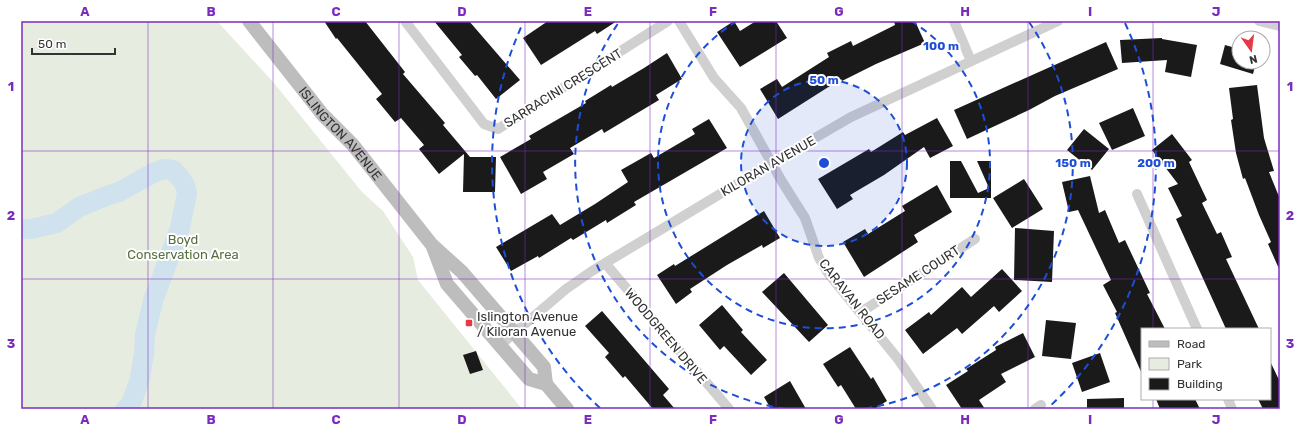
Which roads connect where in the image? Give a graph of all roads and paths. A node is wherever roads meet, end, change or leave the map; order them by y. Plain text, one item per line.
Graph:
1 (249, 21) edge
2 (405, 21) edge
3 (668, 21) edge
4 (679, 21) edge
5 (954, 21) edge
6 (1058, 21) edge
7 (1259, 21) edge
8 (1280, 26) edge
9 (971, 61) junction
10 (772, 163) junction
11 (1138, 194) dead end
12 (975, 239) dead end
13 (432, 245) junction
14 (605, 262) junction
15 (861, 312) junction
16 (1197, 328) edge
17 (514, 332) junction
18 (500, 346) junction
19 (546, 384) junction
20 (567, 409) edge
21 (729, 409) edge
22 (932, 409) edge

1 - 13 main road, ISLINGTON AVENUE
2 - 3 street, SARRACINI CRESCENT
4 - 10 street, CARAVAN ROAD
5 - 9 street
6 - 9 street, KILORAN AVENUE
7 - 8 street
9 - 10 street, KILORAN AVENUE
10 - 14 street, KILORAN AVENUE
10 - 15 street, CARAVAN ROAD
11 - 16 street
12 - 15 street, SESAME COURT
13 - 17 main road, ISLINGTON AVENUE
13 - 18 main road, ISLINGTON AVENUE
14 - 17 street, KILORAN AVENUE
14 - 21 street, WOODGREEN DRIVE
15 - 22 street, CARAVAN ROAD
17 - 18 street, KILORAN AVENUE
17 - 19 main road, ISLINGTON AVENUE
18 - 19 main road, ISLINGTON AVENUE
19 - 20 main road, ISLINGTON AVENUE

